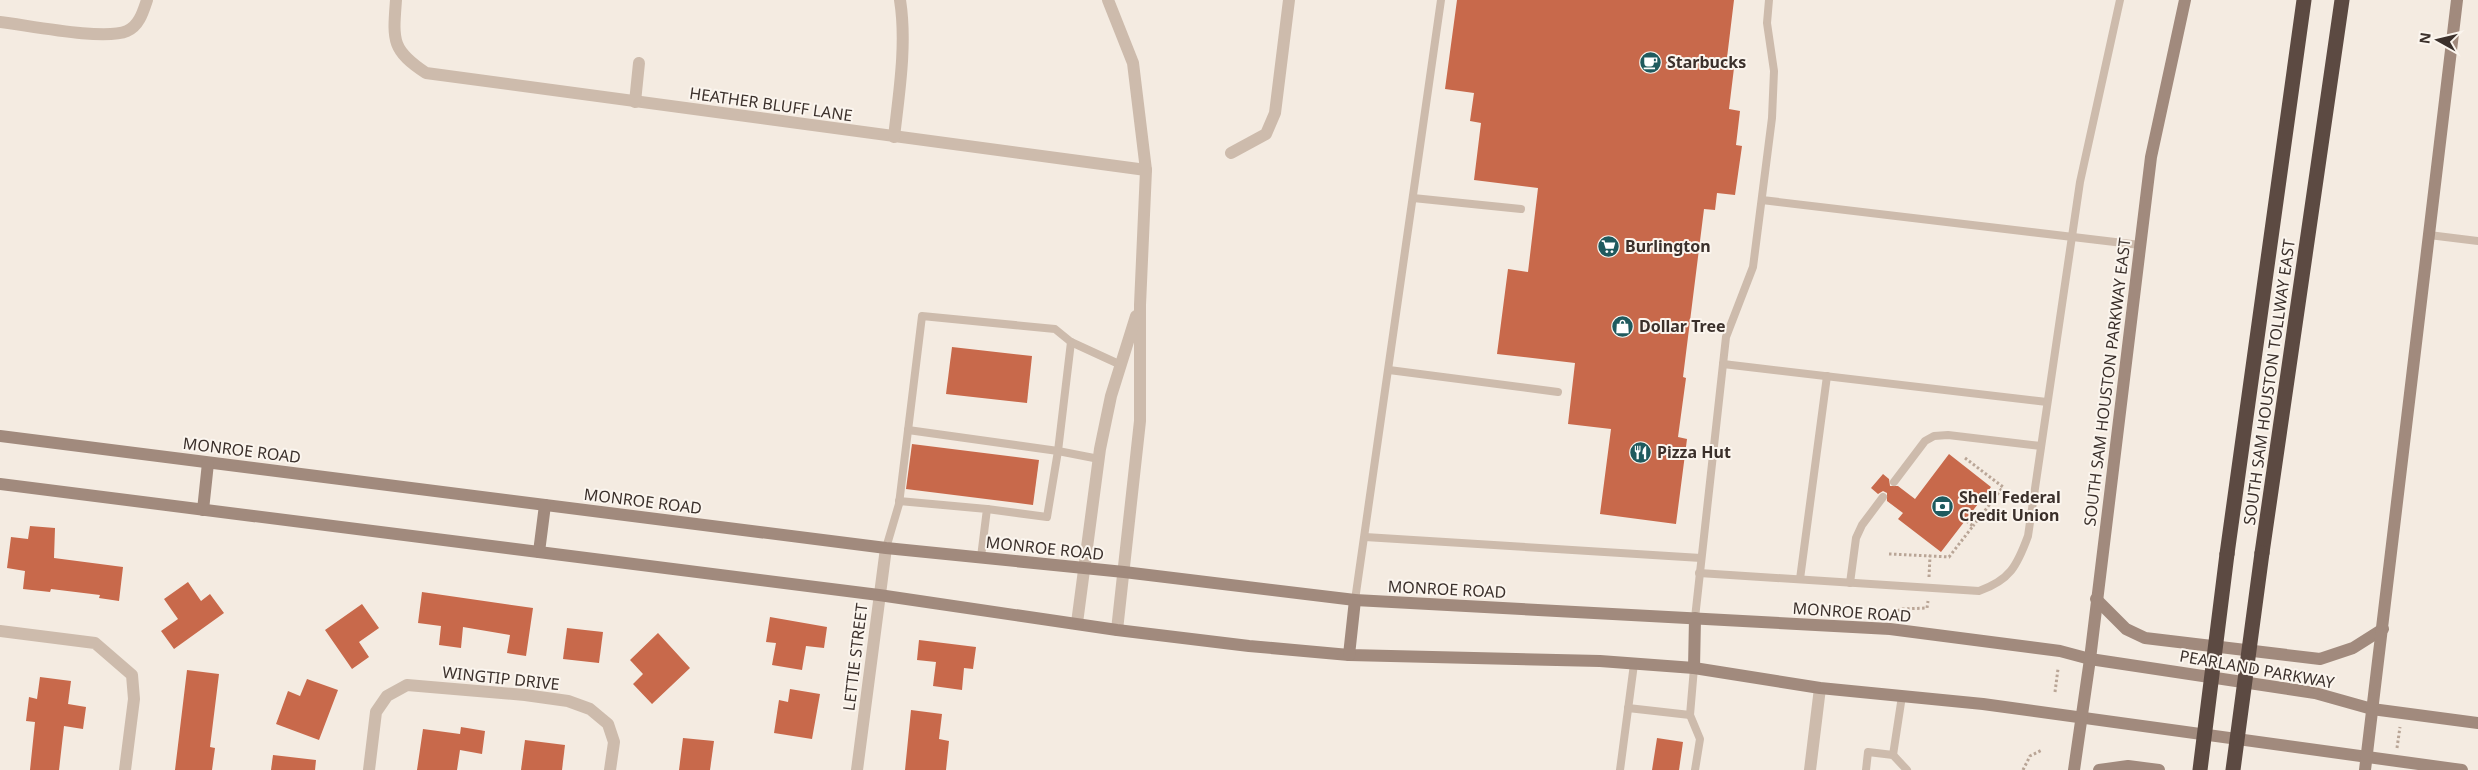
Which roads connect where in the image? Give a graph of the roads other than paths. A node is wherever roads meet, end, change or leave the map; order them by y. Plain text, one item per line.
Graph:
1 (147, 0) edge
2 (396, 0) edge
3 (900, 0) edge
4 (1108, 0) edge
5 (1289, 0) edge
6 (1440, 0) edge
7 (1769, 0) edge
8 (2120, 0) edge
9 (2185, 0) edge
10 (2304, 0) edge
11 (2342, 0) edge
12 (2457, 0) edge
13 (0, 22) edge
14 (639, 63) dead end
15 (635, 102) junction
16 (894, 137) junction
17 (1231, 153) dead end
18 (1146, 170) junction
19 (1413, 198) junction
20 (1762, 200) junction
21 (1521, 209) dead end
22 (2429, 235) junction
23 (2071, 237) junction
24 (2478, 241) edge
25 (2140, 245) junction
26 (1140, 304) junction
27 (1071, 342) junction
28 (1723, 364) junction
29 (1121, 365) junction
30 (1389, 370) junction
31 (1826, 376) junction
32 (1558, 392) dead end
33 (2047, 402) junction
34 (908, 430) junction
35 (0, 436) edge
36 (2041, 446) junction
37 (1058, 451) junction
38 (1098, 459) junction
39 (208, 462) junction
40 (1894, 482) dead end
41 (0, 484) edge
42 (1883, 497) dead end
43 (899, 501) junction
44 (545, 505) junction
45 (987, 509) junction
46 (203, 510) junction
47 (1365, 538) junction
48 (886, 548) junction
49 (538, 552) junction
50 (981, 557) junction
51 (1701, 558) junction
52 (1083, 568) junction
53 (1124, 572) junction
54 (1699, 573) junction
55 (1800, 579) junction
56 (1850, 582) junction
57 (879, 595) junction
58 (2096, 599) junction
59 (1355, 600) junction
60 (1695, 618) junction
61 (1077, 623) junction
62 (2383, 629) junction
63 (1117, 630) junction
64 (0, 631) edge
65 (1349, 655) junction
66 (2090, 659) junction
67 (1634, 664) junction
68 (1694, 668) junction
69 (1820, 688) junction
70 (1902, 696) junction
71 (1628, 708) junction
72 (2372, 709) junction
73 (1690, 715) junction
74 (2080, 717) junction
75 (2478, 723) edge
76 (1893, 755) junction
77 (2366, 764) edge
78 (611, 765) edge
79 (125, 770) edge
80 (368, 770) edge
81 (857, 770) edge
82 (1620, 770) edge
83 (1695, 770) edge
84 (1810, 770) edge
85 (1866, 770) edge
86 (1908, 770) edge
87 (2074, 770) edge
88 (2099, 770) edge
89 (2159, 770) edge
90 (2200, 770) edge
91 (2233, 770) edge
92 (2462, 770) edge

1 - 13 street
2 - 15 street, HEATHER BLUFF LANE
3 - 16 street
4 - 18 street
5 - 17 street
6 - 19 lane
7 - 20 lane
8 - 23 lane
9 - 25 main road, SOUTH SAM HOUSTON PARKWAY EAST
10 - 90 highway, SOUTH SAM HOUSTON TOLLWAY EAST, bridge
11 - 91 highway, SOUTH SAM HOUSTON TOLLWAY EAST, bridge
12 - 22 main road
14 - 15 street
15 - 16 street, HEATHER BLUFF LANE
16 - 18 street, HEATHER BLUFF LANE
18 - 26 street
19 - 21 lane
19 - 30 lane
20 - 23 lane
20 - 28 lane
22 - 24 lane
22 - 62 main road
23 - 25 lane
23 - 33 lane
25 - 58 main road, SOUTH SAM HOUSTON PARKWAY EAST
26 - 29 street
26 - 53 street
27 - 29 lane
27 - 34 lane
27 - 37 lane
28 - 31 lane
28 - 51 lane
29 - 38 street
30 - 32 lane
30 - 47 lane
31 - 33 lane
31 - 55 lane
33 - 36 lane
34 - 37 lane
34 - 43 lane
35 - 39 main road, MONROE ROAD
36 - 40 lane
36 - 56 lane
37 - 38 lane
37 - 45 lane
38 - 52 street
39 - 44 main road, MONROE ROAD
39 - 46 main road
41 - 46 main road
42 - 56 lane
43 - 45 lane
43 - 48 lane
44 - 48 main road, MONROE ROAD
44 - 49 main road
45 - 50 lane
46 - 49 main road
47 - 51 lane
47 - 59 lane
48 - 50 main road, MONROE ROAD
48 - 57 street, LETTIE STREET
49 - 57 main road
50 - 52 main road, MONROE ROAD
51 - 54 lane
52 - 53 main road, MONROE ROAD
52 - 61 street
53 - 59 main road, MONROE ROAD
53 - 63 street
54 - 55 lane
54 - 60 lane
55 - 56 lane
57 - 61 main road
57 - 81 street, LETTIE STREET
58 - 62 main road
58 - 66 main road, SOUTH SAM HOUSTON PARKWAY EAST
59 - 60 main road, MONROE ROAD
59 - 65 main road
60 - 66 main road, MONROE ROAD
60 - 68 main road
61 - 63 main road
62 - 72 main road
63 - 65 main road
64 - 79 street
65 - 67 main road
66 - 72 main road, PEARLAND PARKWAY
66 - 74 main road, SOUTH SAM HOUSTON PARKWAY EAST
67 - 68 main road
67 - 71 lane
68 - 69 main road
68 - 73 lane
69 - 70 main road
69 - 84 street
70 - 74 main road
70 - 76 lane
71 - 73 lane
71 - 82 lane
72 - 75 main road, PEARLAND PARKWAY
72 - 77 main road
73 - 83 lane
74 - 77 main road
74 - 87 main road, SOUTH SAM HOUSTON PARKWAY EAST
76 - 85 lane
76 - 86 lane
77 - 92 main road
78 - 80 street, WINGTIP DRIVE
88 - 89 main road

